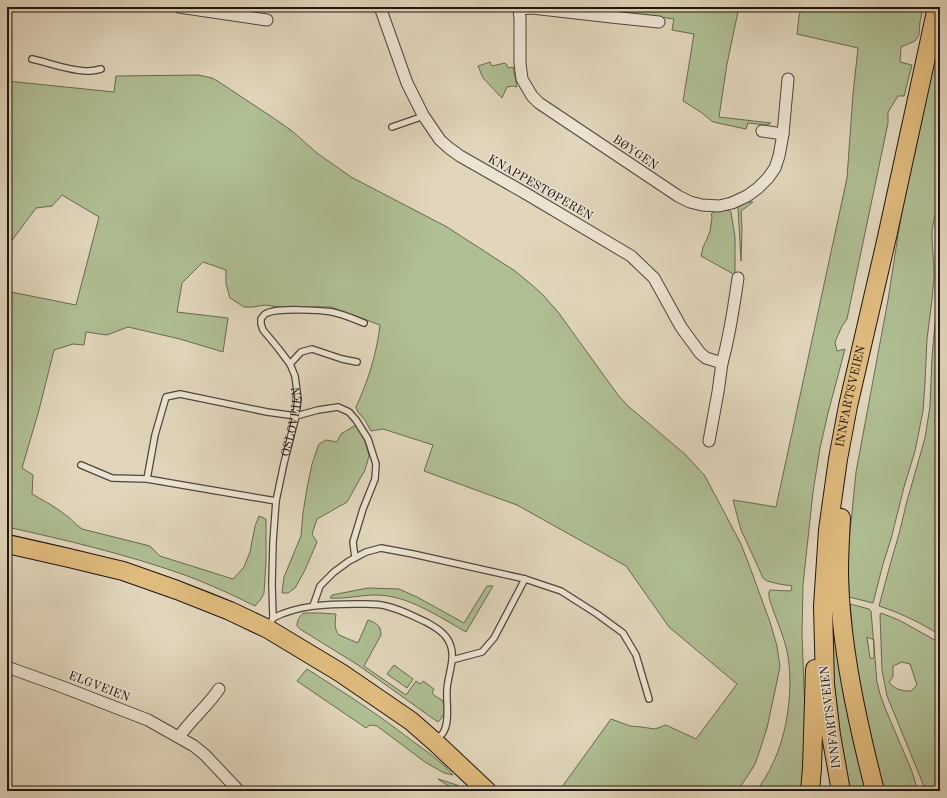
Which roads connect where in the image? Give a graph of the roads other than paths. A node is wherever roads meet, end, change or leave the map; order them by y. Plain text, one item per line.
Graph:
1 (179, 7) edge
2 (380, 7) edge
3 (937, 7) edge
4 (518, 8) edge
5 (267, 20) dead end
6 (660, 22) dead end
7 (32, 59) dead end
8 (101, 69) dead end
9 (788, 79) dead end
10 (423, 116) junction
11 (392, 127) dead end
12 (762, 131) dead end
13 (783, 134) junction
14 (738, 278) dead end
15 (364, 323) dead end
16 (357, 362) dead end
17 (722, 363) junction
18 (290, 364) junction
19 (296, 416) junction
20 (709, 441) dead end
21 (838, 459) junction
22 (81, 465) dead end
23 (147, 479) junction
24 (276, 501) junction
25 (7, 544) edge
26 (355, 558) junction
27 (525, 579) junction
28 (313, 606) junction
29 (271, 624) junction
30 (823, 625) junction
31 (452, 660) junction
32 (7, 667) edge
33 (219, 689) dead end
34 (649, 699) dead end
35 (179, 736) junction
36 (435, 742) junction
37 (239, 791) edge
38 (487, 791) edge
39 (810, 791) edge
40 (841, 791) edge
41 (875, 791) edge

1 - 5 street
2 - 10 street, KNAPPESTØPEREN
3 - 21 main road, INNFARTSVEIEN
4 - 6 street, BØYGEN
4 - 13 street, BØYGEN
7 - 8 lane
9 - 13 street, BØYGEN
10 - 11 lane
10 - 17 street, KNAPPESTØPEREN
12 - 13 street
14 - 17 street
15 - 18 lane, OSLOVEIEN
16 - 18 lane
17 - 20 street
18 - 19 lane, OSLOVEIEN
19 - 23 lane
19 - 24 lane, OSLOVEIEN
19 - 26 lane
21 - 30 main road, INNFARTSVEIEN
21 - 41 main road
22 - 23 lane
23 - 24 lane
24 - 29 lane, OSLOVEIEN
25 - 29 main road
26 - 27 lane
26 - 28 lane
27 - 31 lane
27 - 34 lane
28 - 29 lane
28 - 31 lane
29 - 36 main road
30 - 39 main road
30 - 40 main road, INNFARTSVEIEN
31 - 36 lane
32 - 35 street, ELGVEIEN
33 - 35 street
35 - 37 street, ELGVEIEN
36 - 38 main road

